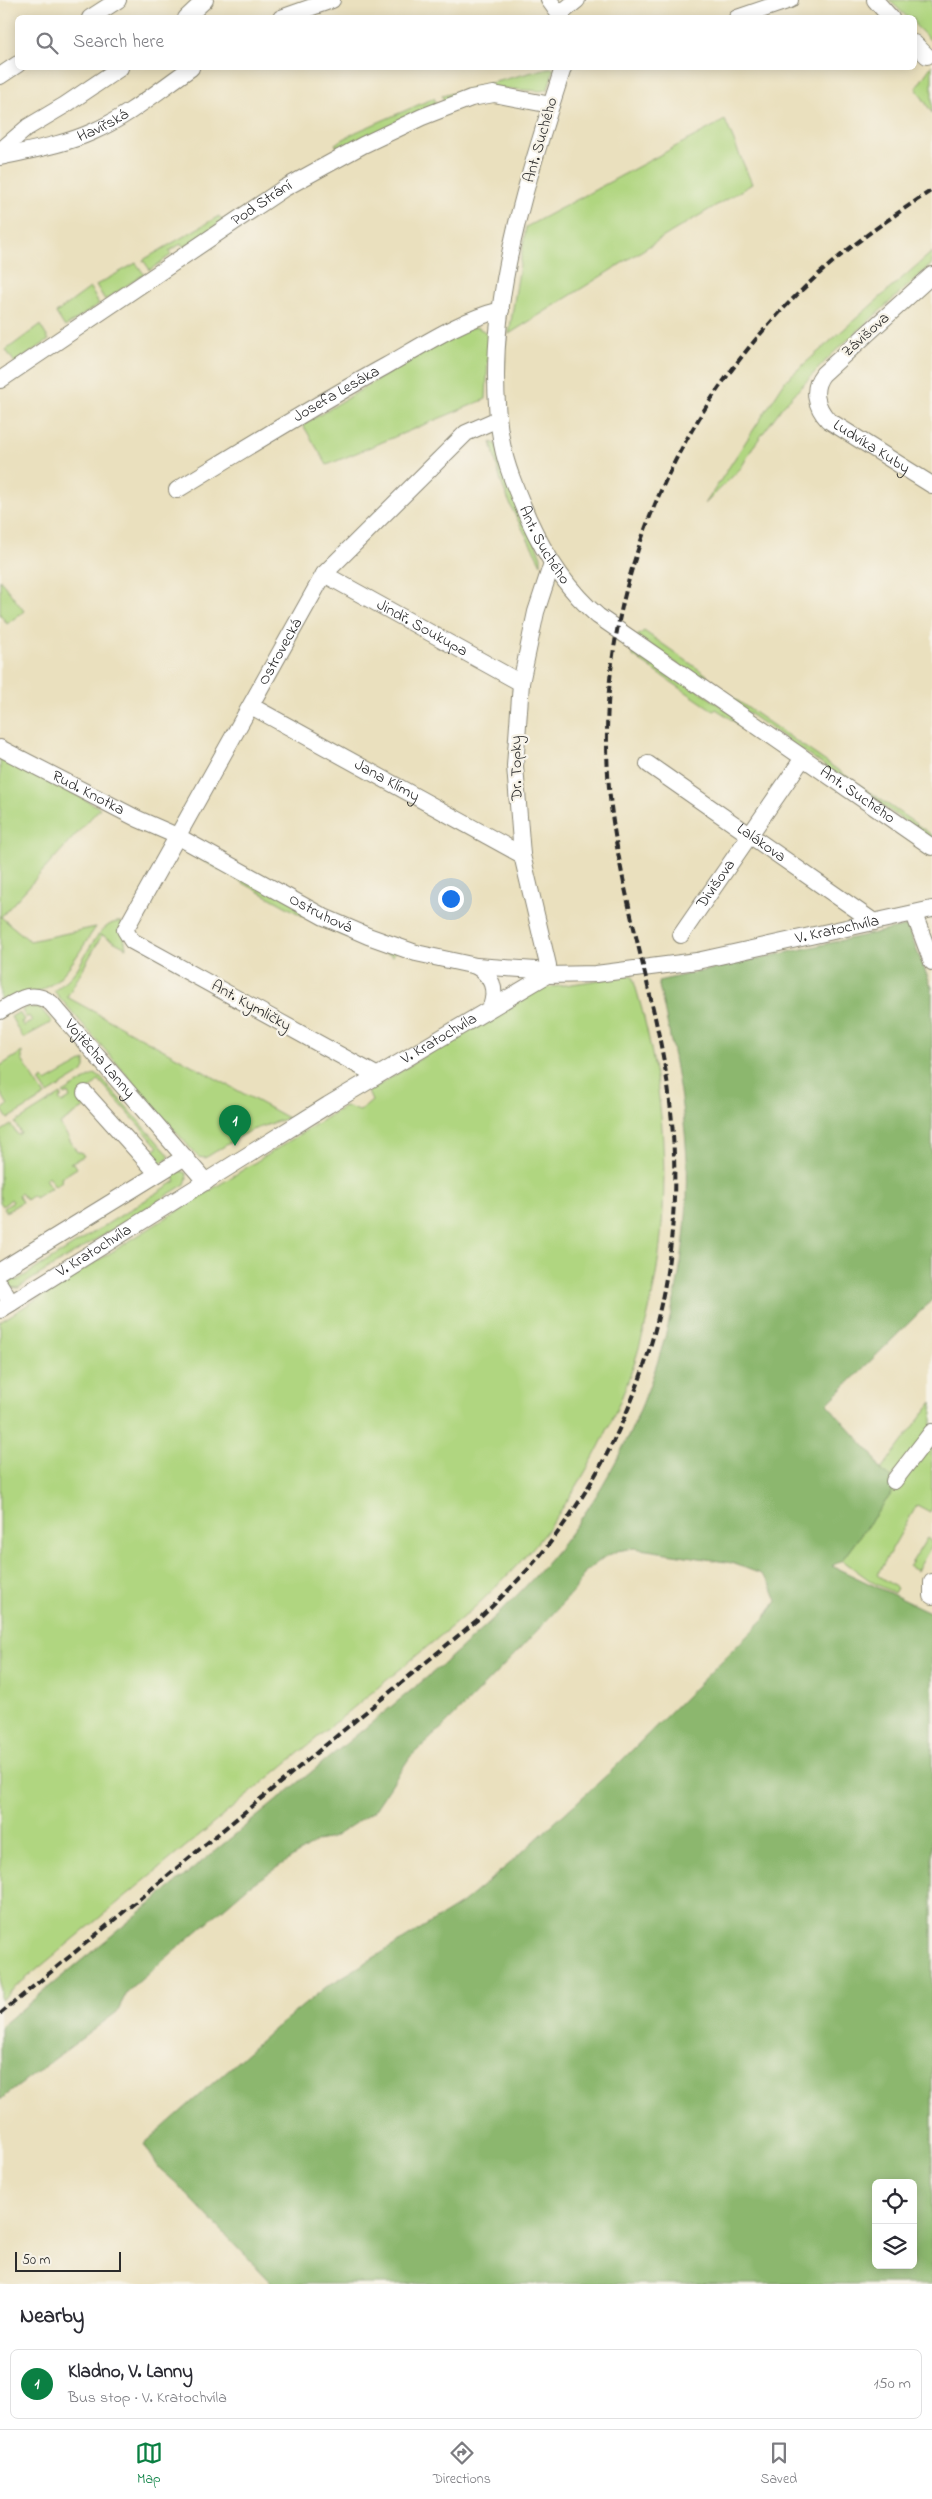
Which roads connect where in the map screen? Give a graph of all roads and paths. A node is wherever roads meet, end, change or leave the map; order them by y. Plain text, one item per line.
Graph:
1 (118, 0) edge
2 (205, 0) edge
3 (332, 0) edge
4 (550, 0) edge
5 (576, 0) edge
6 (790, 0) edge
7 (875, 0) edge
8 (95, 15) edge
9 (189, 15) edge
10 (290, 15) edge
11 (560, 15) edge
12 (562, 15) edge
13 (746, 15) edge
14 (888, 15) edge
15 (917, 46) edge
16 (927, 56) dead end
17 (15, 66) edge
18 (117, 70) edge
19 (188, 70) edge
20 (562, 70) edge
21 (0, 76) edge
22 (551, 105) junction
23 (0, 151) edge
24 (0, 157) edge
25 (932, 275) edge
26 (501, 310) junction
27 (0, 380) edge
28 (817, 402) joint
29 (498, 419) junction
30 (932, 485) edge
31 (177, 490) dead end
32 (552, 563) junction
33 (324, 574) junction
34 (521, 684) junction
35 (251, 706) junction
36 (0, 748) edge
37 (804, 758) junction
38 (648, 764) dead end
39 (750, 834) junction
40 (177, 836) junction
41 (932, 847) edge
42 (522, 855) junction
43 (932, 909) edge
44 (914, 914) junction
45 (874, 922) junction
46 (127, 936) joint
47 (681, 936) dead end
48 (932, 962) edge
49 (476, 966) junction
50 (547, 975) junction
51 (492, 1007) junction
52 (0, 1011) edge
53 (376, 1075) junction
54 (85, 1093) dead end
55 (185, 1157) junction
56 (157, 1173) junction
57 (206, 1182) junction
58 (0, 1271) edge
59 (0, 1285) edge
60 (6, 1307) edge
61 (932, 1432) edge
62 (894, 1482) dead end
63 (932, 1582) edge
64 (932, 1596) edge

1 - 8 street
2 - 9 street
3 - 10 street
4 - 11 street
5 - 12 street
6 - 13 street
7 - 14 street
15 - 16 street
17 - 21 street
18 - 23 street
19 - 24 street, Havířská
20 - 22 street, Ant. Suchého
22 - 26 street, Ant. Suchého
22 - 27 street, Pod Strání
25 - 28 street, Závišova
26 - 29 street, Ant. Suchého
26 - 31 street, Josefa Lesáka
28 - 30 street, Ludvíka Kuby
29 - 32 street, Ant. Suchého
29 - 33 street, Ostrovecká
32 - 34 street, Dr. Topky
32 - 37 street, Ant. Suchého
33 - 34 street, Jindř. Soukupa
33 - 35 street, Ostrovecká
34 - 42 street, Dr. Topky
35 - 40 street, Ostrovecká
35 - 42 street, Jana Klímy
36 - 40 street, Rud. Knotka
37 - 39 street, Divišova
37 - 41 street, Ant. Suchého
38 - 39 street, Lalákova
39 - 45 street, Lalákova
39 - 47 street, Divišova
40 - 46 street, Ostrovecká
40 - 49 street, Ostruhová
42 - 50 street, Dr. Topky
43 - 44 street, V. Kratochvíla
44 - 45 street, V. Kratochvíla
44 - 48 street
45 - 50 street, V. Kratochvíla
46 - 53 street, Ant. Kymličky
49 - 50 street, Ostruhová
49 - 51 street
50 - 51 street, V. Kratochvíla
51 - 53 street, V. Kratochvíla
52 - 55 street, Vojtěcha Lanny
53 - 57 street, V. Kratochvíla
54 - 56 street, Vojtěcha Lanny
55 - 56 street
55 - 57 street, Vojtěcha Lanny
56 - 58 street
57 - 60 street, V. Kratochvíla
59 - 60 street
61 - 62 street
63 - 64 street

